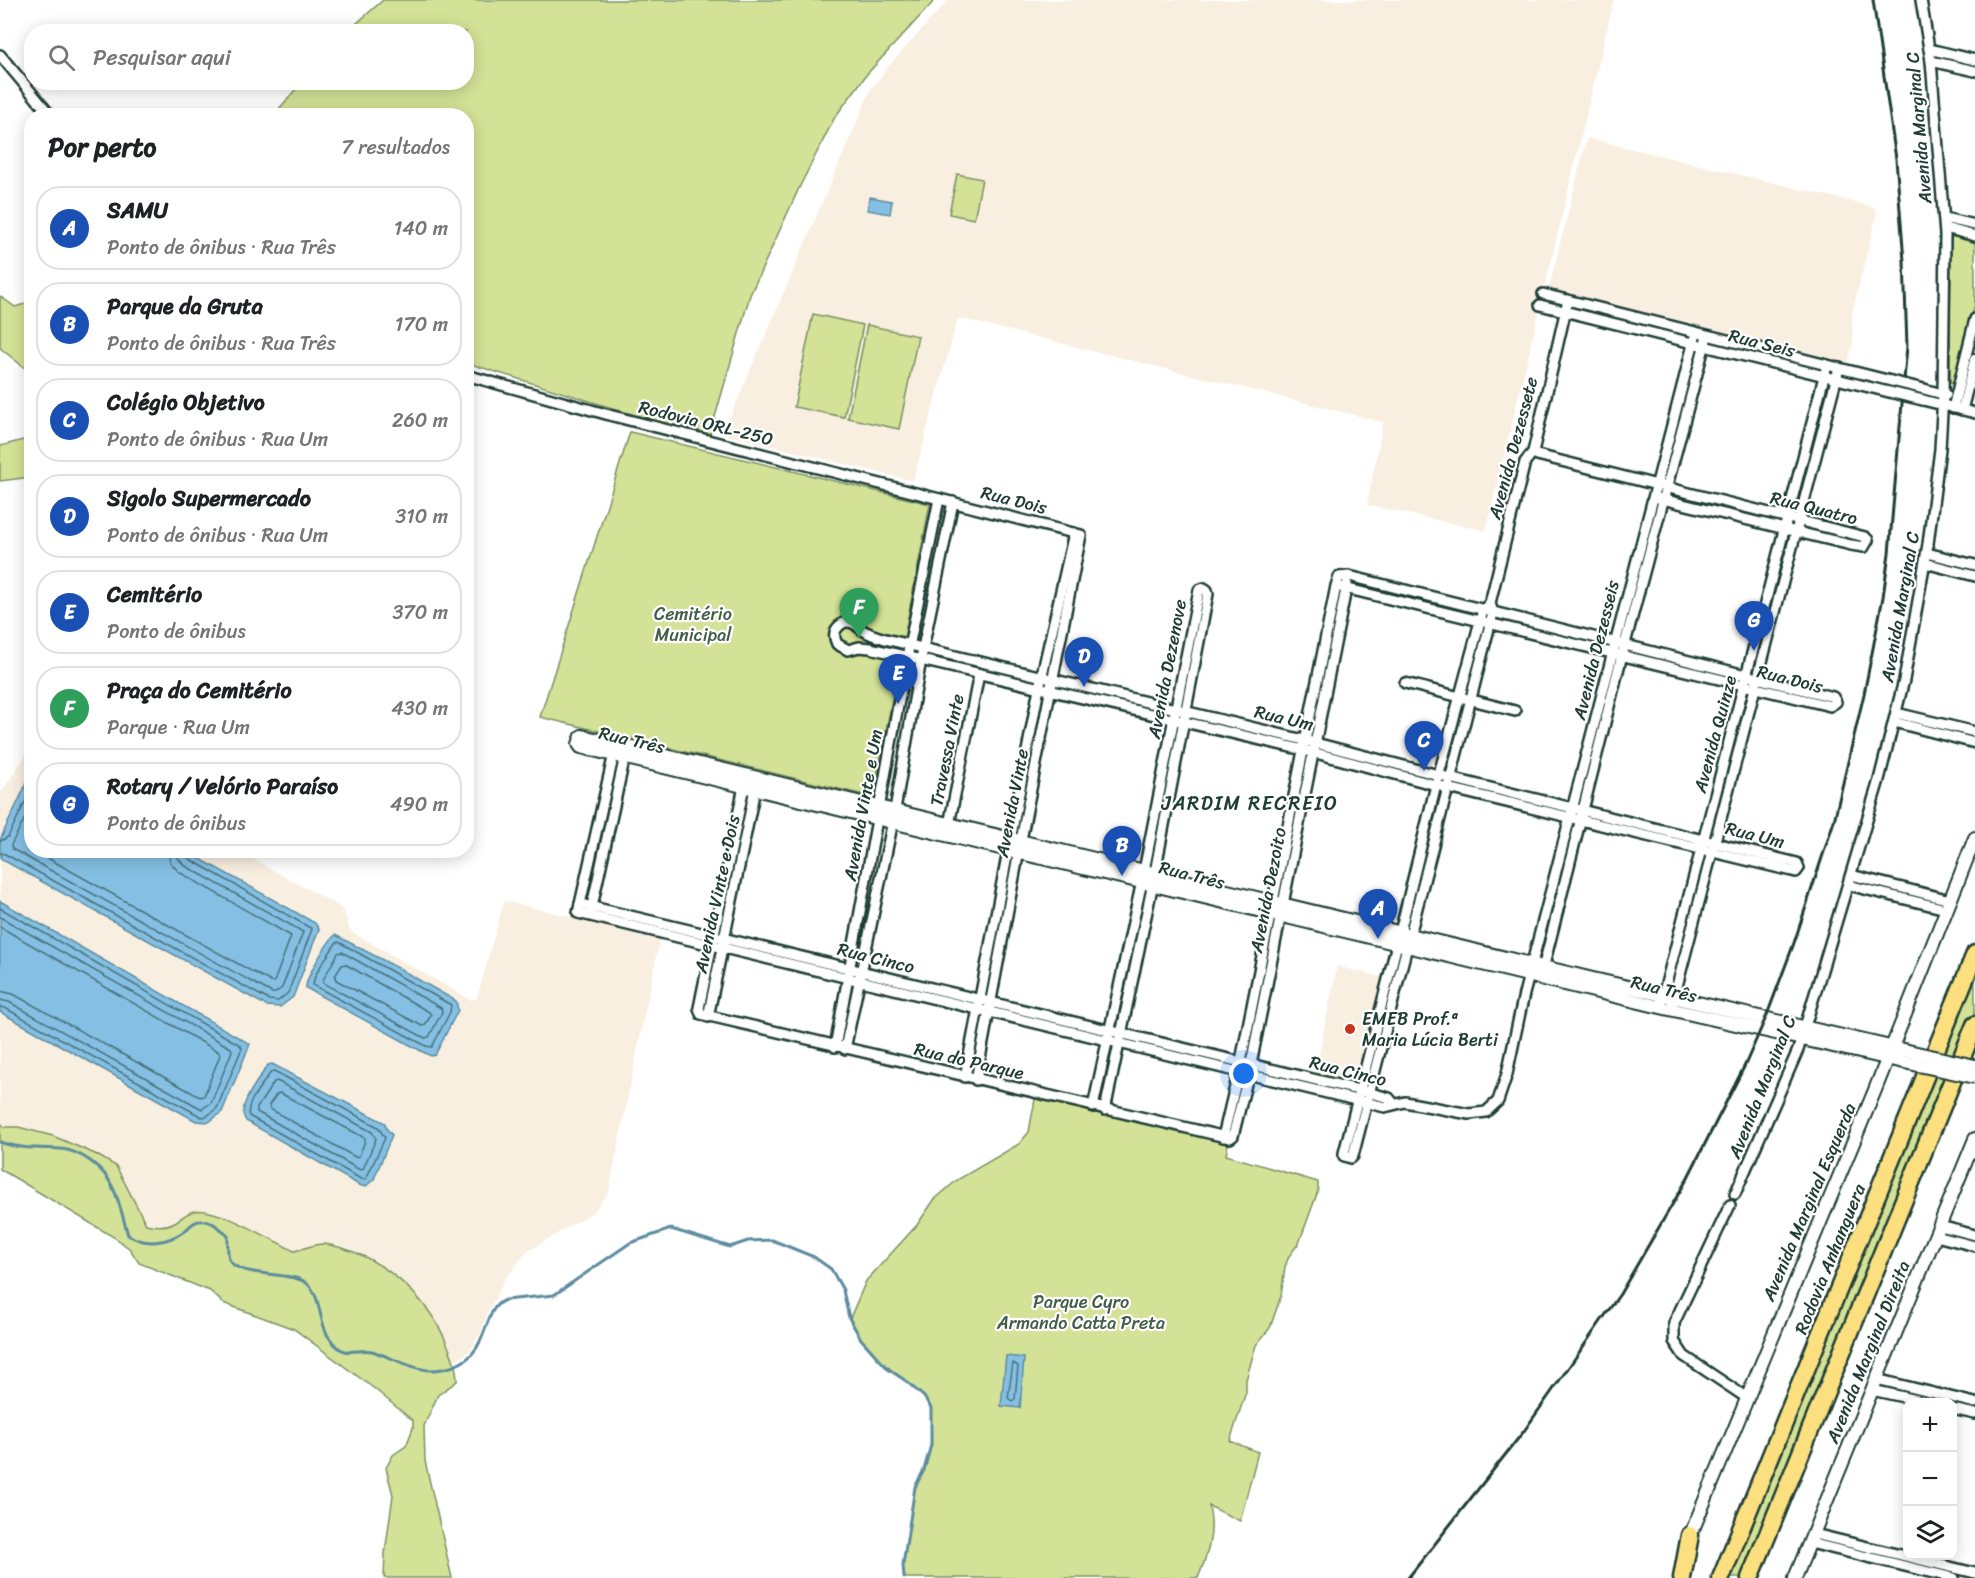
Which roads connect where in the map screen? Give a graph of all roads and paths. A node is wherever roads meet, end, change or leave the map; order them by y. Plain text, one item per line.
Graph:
1 (1921, 0) edge
2 (1929, 49) junction
3 (0, 55) edge
4 (1975, 60) edge
5 (1931, 61) junction
6 (1975, 71) edge
7 (24, 84) edge
8 (29, 90) edge
9 (44, 108) edge
10 (1944, 218) junction
11 (1975, 225) edge
12 (1945, 228) junction
13 (1975, 236) edge
14 (1543, 294) dead end
15 (1572, 302) junction
16 (1540, 305) dead end
17 (1570, 312) junction
18 (1975, 319) edge
19 (1696, 333) junction
20 (1707, 336) junction
21 (1693, 343) junction
22 (1704, 346) junction
23 (1975, 359) edge
24 (1827, 365) junction
25 (1839, 368) junction
26 (1825, 375) junction
27 (474, 377) edge
28 (1836, 378) junction
29 (1943, 394) junction
30 (1960, 398) junction
31 (1975, 402) edge
32 (1942, 405) junction
33 (1958, 409) junction
34 (1975, 413) edge
35 (1533, 452) junction
36 (1656, 485) junction
37 (1667, 488) junction
38 (1653, 497) junction
39 (939, 499) junction
40 (1664, 500) junction
41 (953, 502) junction
42 (1793, 520) junction
43 (1785, 529) junction
44 (1796, 531) junction
45 (1077, 534) junction
46 (1854, 535) junction
47 (1851, 545) junction
48 (1927, 553) junction
49 (1925, 563) junction
50 (1975, 565) edge
51 (1349, 576) joint
52 (1975, 576) edge
53 (1340, 585) junction
54 (1492, 608) junction
55 (1483, 610) junction
56 (1480, 621) junction
57 (1490, 624) junction
58 (910, 645) junction
59 (923, 648) junction
60 (1618, 649) junction
61 (907, 657) junction
62 (921, 660) junction
63 (979, 674) junction
64 (1042, 677) junction
65 (1052, 680) junction
66 (1752, 682) junction
67 (1405, 683) dead end
68 (1040, 688) junction
69 (1050, 691) junction
70 (1460, 697) junction
71 (1470, 700) junction
72 (1515, 711) dead end
73 (1180, 716) junction
74 (1895, 718) junction
75 (1975, 732) edge
76 (1975, 743) edge
77 (1308, 746) junction
78 (620, 750) junction
79 (1437, 780) junction
80 (751, 781) junction
81 (1448, 783) junction
82 (878, 811) junction
83 (1577, 814) junction
84 (893, 815) junction
85 (948, 828) junction
86 (1975, 838) edge
87 (1014, 844) junction
88 (1703, 845) junction
89 (1713, 847) junction
90 (1279, 866) junction
91 (1289, 868) junction
92 (1148, 877) junction
93 (1849, 880) junction
94 (1948, 905) junction
95 (1276, 908) junction
96 (591, 912) junction
97 (1404, 939) junction
98 (718, 942) junction
99 (1975, 954) edge
100 (1265, 964) junction
101 (850, 969) junction
102 (1537, 971) junction
103 (856, 978) junction
104 (1122, 980) junction
105 (1132, 982) junction
106 (979, 999) junction
107 (992, 1002) junction
108 (1667, 1002) junction
109 (977, 1010) junction
110 (990, 1013) junction
111 (705, 1016) joint
112 (1975, 1025) edge
113 (1112, 1030) junction
114 (1122, 1033) junction
115 (1803, 1034) junction
116 (1109, 1041) junction
117 (1120, 1044) junction
118 (835, 1047) junction
119 (845, 1049) junction
120 (1889, 1053) junction
121 (1906, 1057) junction
122 (1240, 1061) junction
123 (1251, 1064) junction
124 (1975, 1066) edge
125 (1238, 1072) junction
126 (1248, 1074) junction
127 (965, 1077) junction
128 (1975, 1077) edge
129 (976, 1080) junction
130 (1360, 1090) junction
131 (1371, 1093) junction
132 (1357, 1100) junction
133 (1368, 1103) junction
134 (1394, 1104) junction
135 (1093, 1107) junction
136 (1105, 1110) junction
137 (1226, 1137) junction
138 (1975, 1139) edge
139 (1735, 1194) dead end
140 (1731, 1205) dead end
141 (1938, 1231) junction
142 (1975, 1234) edge
143 (1975, 1246) edge
144 (1874, 1384) junction
145 (1747, 1398) junction
146 (1925, 1398) edge
147 (1957, 1401) edge
148 (1975, 1403) edge
149 (1957, 1409) edge
150 (1975, 1414) edge
151 (1690, 1535) junction
152 (1812, 1539) junction
153 (1974, 1572) edge
154 (1673, 1578) edge
155 (1682, 1578) edge
156 (1721, 1578) edge
157 (1750, 1578) edge
158 (1795, 1578) edge
159 (1954, 1578) edge

1 - 2 street, Avenida Marginal C
2 - 4 street
2 - 5 street, Avenida Marginal C
3 - 7 street
5 - 6 street
5 - 10 street, Avenida Marginal C
8 - 9 street
10 - 11 street
10 - 12 street, Avenida Marginal C
12 - 13 street
12 - 29 street, Avenida Marginal C
14 - 15 street, Rua Seis
15 - 17 street, Avenida Dezessete
15 - 19 street, Rua Seis
16 - 17 street, Rua Seis
17 - 21 street, Rua Seis
17 - 35 street, Avenida Dezessete
18 - 30 street
19 - 20 street, Rua Seis
19 - 21 street, Avenida Dezesseis
20 - 22 street, Avenida Dezesseis
20 - 24 street, Rua Seis
21 - 22 street, Rua Seis
21 - 36 street, Avenida Dezesseis
22 - 26 street, Rua Seis
22 - 37 street, Avenida Dezesseis
23 - 30 street
24 - 25 street, Rua Seis
24 - 26 street, Avenida Quinze
25 - 28 street, Avenida Quinze
25 - 29 street, Rua Seis, bridge
26 - 28 street, Rua Seis
26 - 42 street, Avenida Quinze
27 - 39 street, Rodovia ORL-250
28 - 32 street, Rua Seis, bridge
28 - 42 street, Avenida Quinze
29 - 30 street, Rua Seis
29 - 32 street, Avenida Marginal C
30 - 31 street, Rua Seis
30 - 33 street
32 - 33 street, Rua Seis
32 - 48 street, Avenida Marginal C
33 - 34 street, Rua Seis
35 - 36 street, Rua Quatro
35 - 54 street, Avenida Dezessete
36 - 37 street, Rua Quatro
36 - 38 street, Avenida Dezesseis
37 - 40 street, Avenida Dezesseis
37 - 42 street, Rua Quatro
38 - 40 street, Rua Quatro
38 - 60 street, Avenida Dezesseis
39 - 41 street, Rua Dois
39 - 58 street, Avenida Vinte e Um
40 - 43 street, Rua Quatro
40 - 60 street, Avenida Dezesseis
41 - 45 street, Rua Dois
41 - 59 street, Avenida Vinte e Um
42 - 43 street, Avenida Quinze
42 - 44 street, Avenida Quinze
42 - 46 street, Rua Quatro
43 - 44 street, Rua Quatro
43 - 66 street, Avenida Quinze
44 - 47 street, Rua Quatro
44 - 66 street, Avenida Quinze
45 - 64 street, Avenida Vinte
45 - 65 street, Avenida Vinte
46 - 47 street
46 - 47 street, Rua Quatro
48 - 49 street, Avenida Marginal C
48 - 50 street
49 - 52 street
49 - 74 street, Avenida Marginal C
51 - 53 street, Avenida Dezoito
51 - 55 street, Rua Dois
53 - 56 street, Rua Dois
53 - 77 street, Avenida Dezoito
54 - 55 street, Rua Dois
54 - 57 street, Avenida Dezessete
54 - 60 street, Rua Dois
55 - 56 street, Avenida Dezessete
56 - 57 street, Rua Dois
56 - 70 street, Avenida Dezessete
57 - 60 street, Rua Dois
57 - 71 street, Avenida Dezessete
58 - 59 street, Rua Um
58 - 61 street, Avenida Vinte e Um
58 - 61 street, Rua Um
59 - 62 street, Avenida Vinte e Um
59 - 64 street, Rua Um
60 - 66 street, Rua Dois
60 - 83 street, Avenida Dezesseis
61 - 62 street, Rua Um
61 - 82 street, Avenida Vinte e Um
62 - 63 street, Rua Um
62 - 84 street, Avenida Vinte e Um
63 - 68 street, Rua Um
63 - 85 street, Travessa Vinte
64 - 65 street, Rua Um
64 - 68 street, Avenida Vinte
65 - 69 street, Avenida Vinte
65 - 73 street, Rua Um
66 - 66 street, Rua Dois
66 - 88 street, Avenida Quinze
66 - 89 street, Avenida Quinze
67 - 70 street
68 - 69 street, Rua Um
68 - 87 street, Avenida Vinte
69 - 73 street, Rua Um
69 - 87 street, Avenida Vinte
70 - 71 street
70 - 79 street, Avenida Dezessete
71 - 72 street
71 - 81 street, Avenida Dezessete
73 - 73 street, Avenida Dezenove
73 - 77 street, Rua Um
73 - 92 street, Avenida Dezenove
74 - 75 street
74 - 76 street
74 - 93 street, Avenida Marginal C
77 - 79 street, Rua Um
77 - 90 street, Avenida Dezoito
77 - 91 street, Avenida Dezoito
78 - 80 main road, Rua Três
78 - 96 street
78 - 96 street, Rua Cinco
79 - 81 street, Rua Um
79 - 97 street, Avenida Dezessete
80 - 82 main road, Rua Três
80 - 98 street, Avenida Vinte e Dois
81 - 83 street, Rua Um
81 - 97 street, Avenida Dezessete
82 - 84 main road, Rua Três
82 - 101 street, Avenida Vinte e Um
83 - 88 street, Rua Um
83 - 102 street, Avenida Dezesseis
84 - 85 main road, Rua Três
84 - 103 street, Avenida Vinte e Um
85 - 87 main road, Rua Três
86 - 94 main road, Avenida Marginal Esquerda
87 - 92 main road, Rua Três
87 - 106 street, Avenida Vinte
87 - 107 street, Avenida Vinte
88 - 89 street, Rua Um
88 - 108 street, Avenida Quinze
89 - 89 street, Rua Um
89 - 108 street, Avenida Quinze
90 - 91 street
90 - 95 street, Avenida Dezoito
91 - 95 street, Avenida Dezoito
92 - 95 main road, Rua Três
92 - 104 street, Avenida Dezenove
92 - 105 street, Avenida Dezenove
93 - 94 street
93 - 115 street, Avenida Marginal C
94 - 120 main road, Avenida Marginal Esquerda
95 - 97 main road, Rua Três
95 - 100 street, Avenida Dezoito
96 - 98 street, Rua Cinco
97 - 102 main road, Rua Três
97 - 130 street, Avenida Dezessete
97 - 131 street, Avenida Dezessete
98 - 101 street, Rua Cinco
98 - 103 street, Rua Cinco
98 - 111 street, Avenida Vinte e Dois
99 - 156 highway, Rodovia Anhanguera
100 - 122 street, Avenida Dezoito
100 - 123 street, Avenida Dezoito
101 - 103 street, Avenida Vinte e Um
102 - 108 main road, Rua Três
102 - 134 street, Avenida Dezesseis
103 - 106 street, Rua Cinco
103 - 109 street, Rua Cinco
103 - 118 street, Avenida Vinte e Um
103 - 119 street, Avenida Vinte e Um
104 - 105 street
104 - 113 street, Avenida Dezenove
105 - 114 street, Avenida Dezenove
106 - 107 street, Rua Cinco
106 - 109 street, Avenida Vinte
107 - 110 street, Avenida Vinte
107 - 113 street, Rua Cinco
108 - 115 main road, Rua Três
109 - 110 street, Rua Cinco
109 - 127 street, Avenida Vinte
110 - 116 street, Rua Cinco
110 - 129 street, Avenida Vinte
111 - 118 street, Rua do Parque
112 - 157 highway
113 - 114 street, Rua Cinco
113 - 116 street, Avenida Dezenove
114 - 117 street, Avenida Dezenove
114 - 122 street, Rua Cinco
115 - 120 main road, Rua Três
115 - 139 street, Avenida Marginal C
116 - 117 street, Rua Cinco
116 - 135 street, Avenida Dezenove
117 - 125 street, Rua Cinco
117 - 136 street, Avenida Dezenove
118 - 119 street, Rua do Parque
119 - 127 street, Rua do Parque
120 - 121 main road, Rua Três
120 - 145 main road, Avenida Marginal Esquerda
121 - 124 main road, Rua Três, bridge
121 - 128 main road, Rua Três, bridge
122 - 123 street, Rua Cinco
122 - 125 street, Avenida Dezoito
123 - 126 street, Avenida Dezoito
123 - 130 street, Rua Cinco
125 - 126 street, Rua Cinco
125 - 137 street, Avenida Dezoito
126 - 132 street, Rua Cinco
126 - 137 street, Avenida Dezoito
127 - 129 street, Rua do Parque
129 - 135 street, Rua do Parque
130 - 131 street, Rua Cinco
130 - 132 street, Avenida Dezessete
131 - 133 street, Avenida Dezessete
131 - 134 street, Rua Cinco
132 - 133 street, Rua Cinco
132 - 133 street, Avenida Dezessete
133 - 134 street, Rua Cinco
135 - 136 street, Rua do Parque
136 - 137 street, Rua do Parque
138 - 141 main road, Avenida Marginal Direita
140 - 145 street
141 - 142 street
141 - 143 street
141 - 144 main road, Avenida Marginal Direita
144 - 146 street
144 - 152 main road, Avenida Marginal Direita
145 - 151 main road, Avenida Marginal Esquerda
147 - 148 street
149 - 150 street
151 - 154 main road, Avenida Marginal Esquerda
151 - 155 highway
152 - 153 street
152 - 158 main road, Avenida Marginal Direita
152 - 159 street

